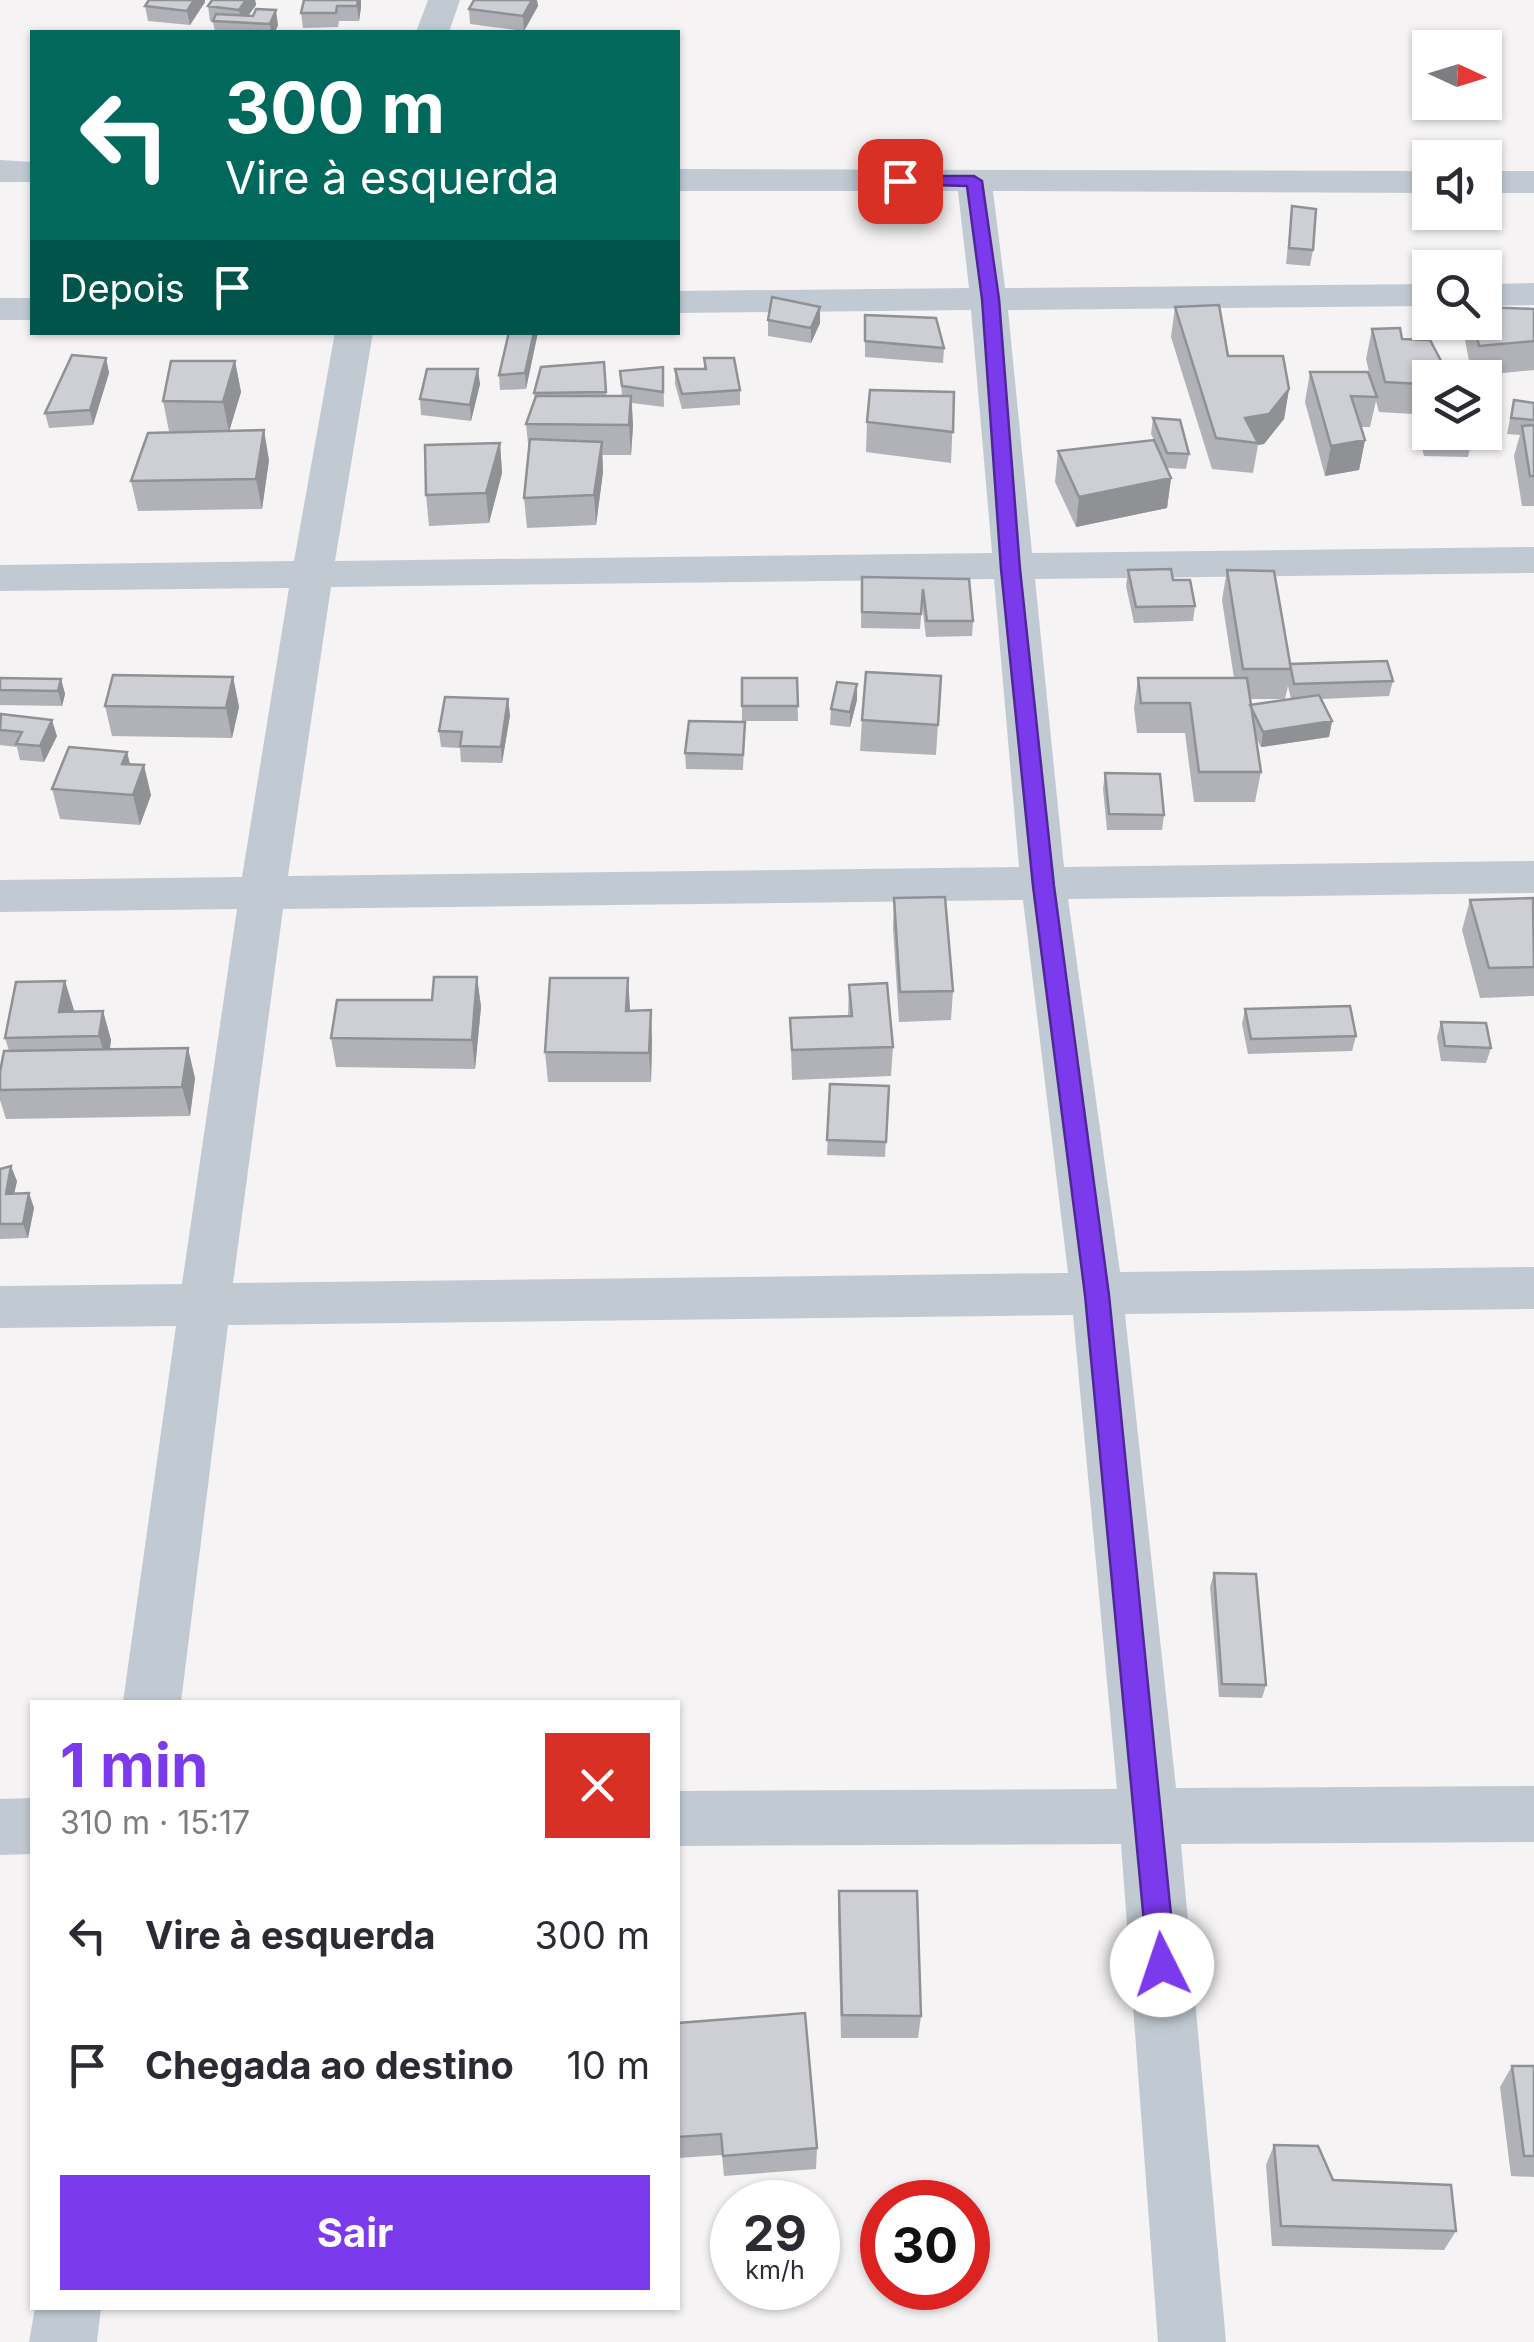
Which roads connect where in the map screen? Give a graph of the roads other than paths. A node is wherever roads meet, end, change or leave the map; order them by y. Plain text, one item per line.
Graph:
1 (444, 0) edge
2 (434, 30) edge
3 (0, 171) edge
4 (30, 172) edge
5 (680, 180) edge
6 (974, 181) junction
7 (1412, 182) edge
8 (1502, 182) edge
9 (1534, 182) edge
10 (1502, 294) edge
11 (1534, 294) edge
12 (1412, 295) edge
13 (990, 299) junction
14 (680, 302) edge
15 (0, 309) edge
16 (30, 309) edge
17 (353, 335) edge
18 (1534, 560) edge
19 (1010, 569) junction
20 (310, 576) junction
21 (0, 578) edge
22 (1534, 877) edge
23 (1044, 886) junction
24 (0, 896) edge
25 (259, 896) junction
26 (1534, 1288) edge
27 (1097, 1295) junction
28 (205, 1302) junction
29 (0, 1306) edge
30 (152, 1700) edge
31 (1150, 1814) junction
32 (1534, 1814) edge
33 (680, 1820) edge
34 (0, 1826) edge
35 (30, 1826) edge
36 (68, 2310) edge
37 (63, 2342) edge
38 (1192, 2342) edge

1 - 2 street
3 - 4 street
5 - 6 street
6 - 7 street
6 - 13 street
8 - 9 street
10 - 11 street
12 - 13 street
13 - 14 street
13 - 19 street
15 - 16 street
17 - 20 street
18 - 19 street
19 - 20 street
19 - 23 street
20 - 21 street
20 - 25 street
22 - 23 street
23 - 25 street
23 - 27 street
24 - 25 street
25 - 28 street
26 - 27 street
27 - 28 street
27 - 31 street
28 - 29 street
28 - 30 street
31 - 32 street
31 - 33 street
31 - 38 street
34 - 35 street
36 - 37 street

